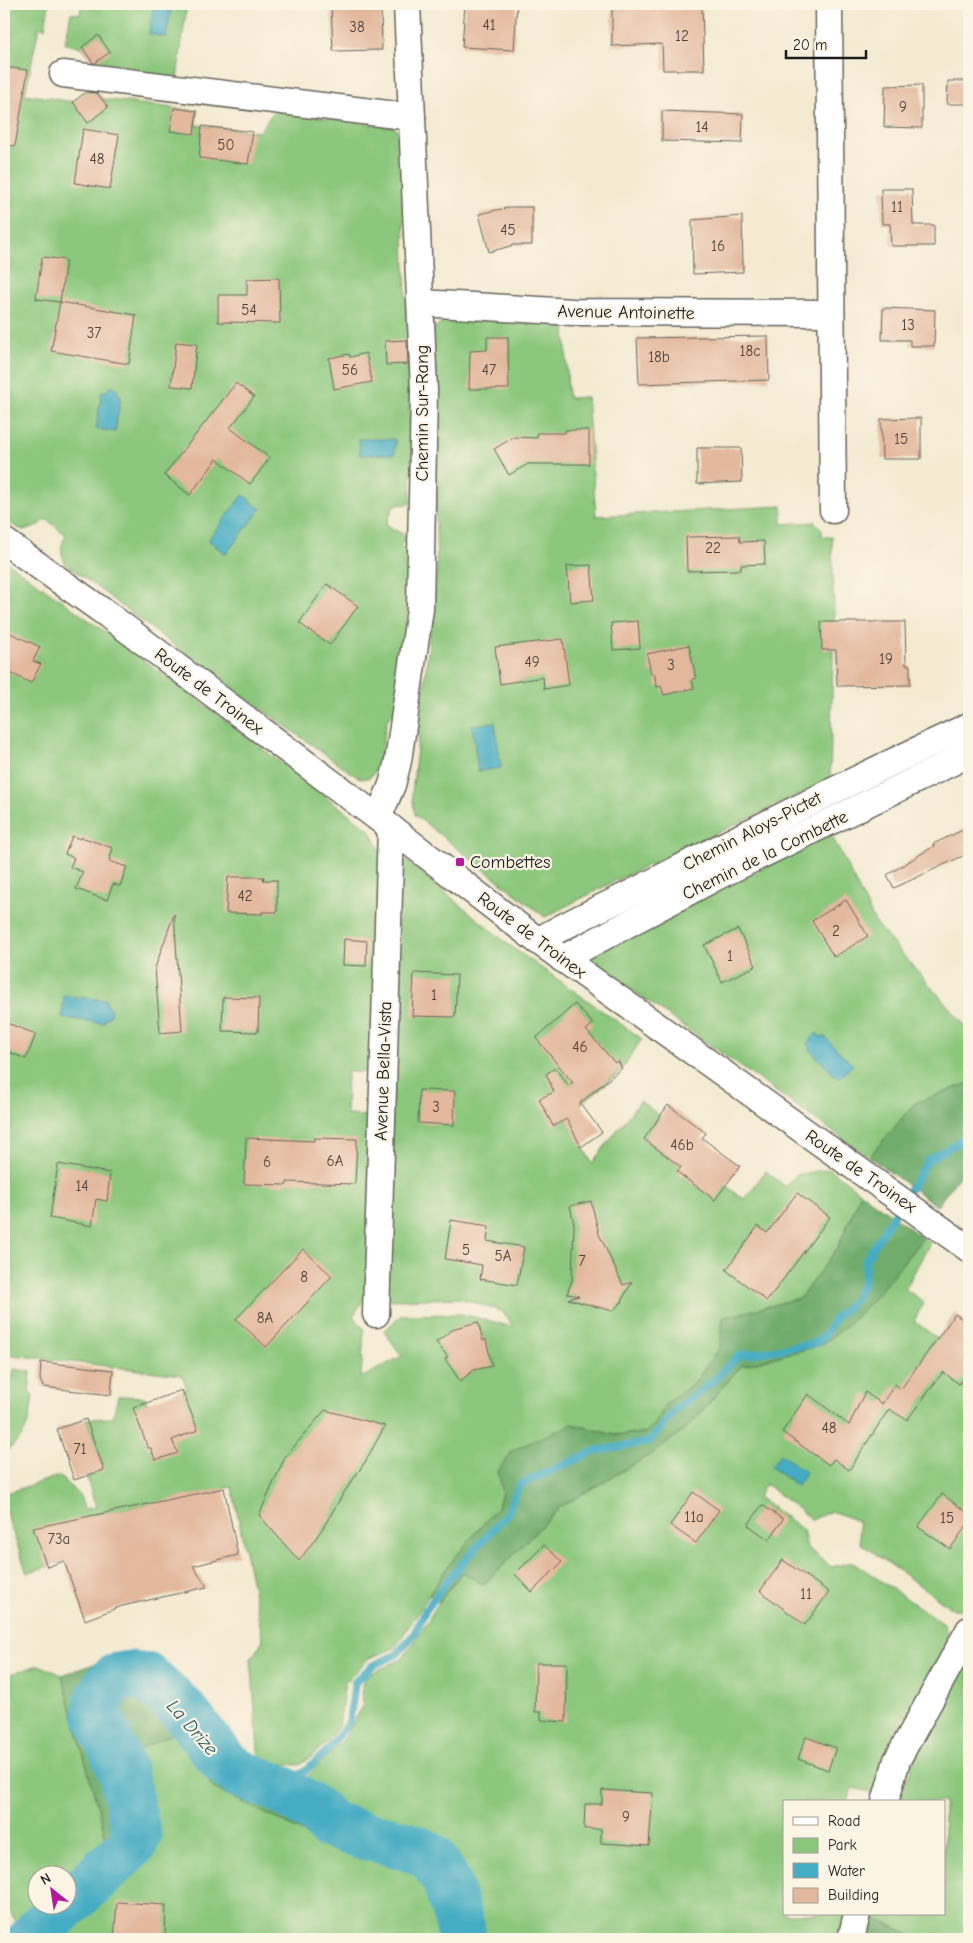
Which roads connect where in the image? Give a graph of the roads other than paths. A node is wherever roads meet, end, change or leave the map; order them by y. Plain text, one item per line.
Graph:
1 (407, 4) edge
2 (829, 4) edge
3 (63, 74) dead end
4 (412, 117) junction
5 (421, 303) junction
6 (831, 313) junction
7 (833, 510) dead end
8 (4, 541) edge
9 (969, 726) edge
10 (969, 754) edge
11 (384, 823) junction
12 (538, 941) junction
13 (562, 958) junction
14 (969, 1249) edge
15 (376, 1314) dead end
16 (969, 1630) edge
17 (886, 1800) edge

1 - 4 street, Chemin Sur-Rang
2 - 6 street
3 - 4 street
4 - 5 street, Chemin Sur-Rang
5 - 6 street, Avenue Antoinette
5 - 11 street, Chemin Sur-Rang
6 - 7 street
8 - 11 street, Route de Troinex
9 - 12 street, Chemin Aloys-Pictet
10 - 13 street, Chemin de la Combette
11 - 12 street, Route de Troinex
11 - 15 street, Avenue Bella-Vista
12 - 13 street, Route de Troinex
13 - 14 street, Route de Troinex
16 - 17 street

